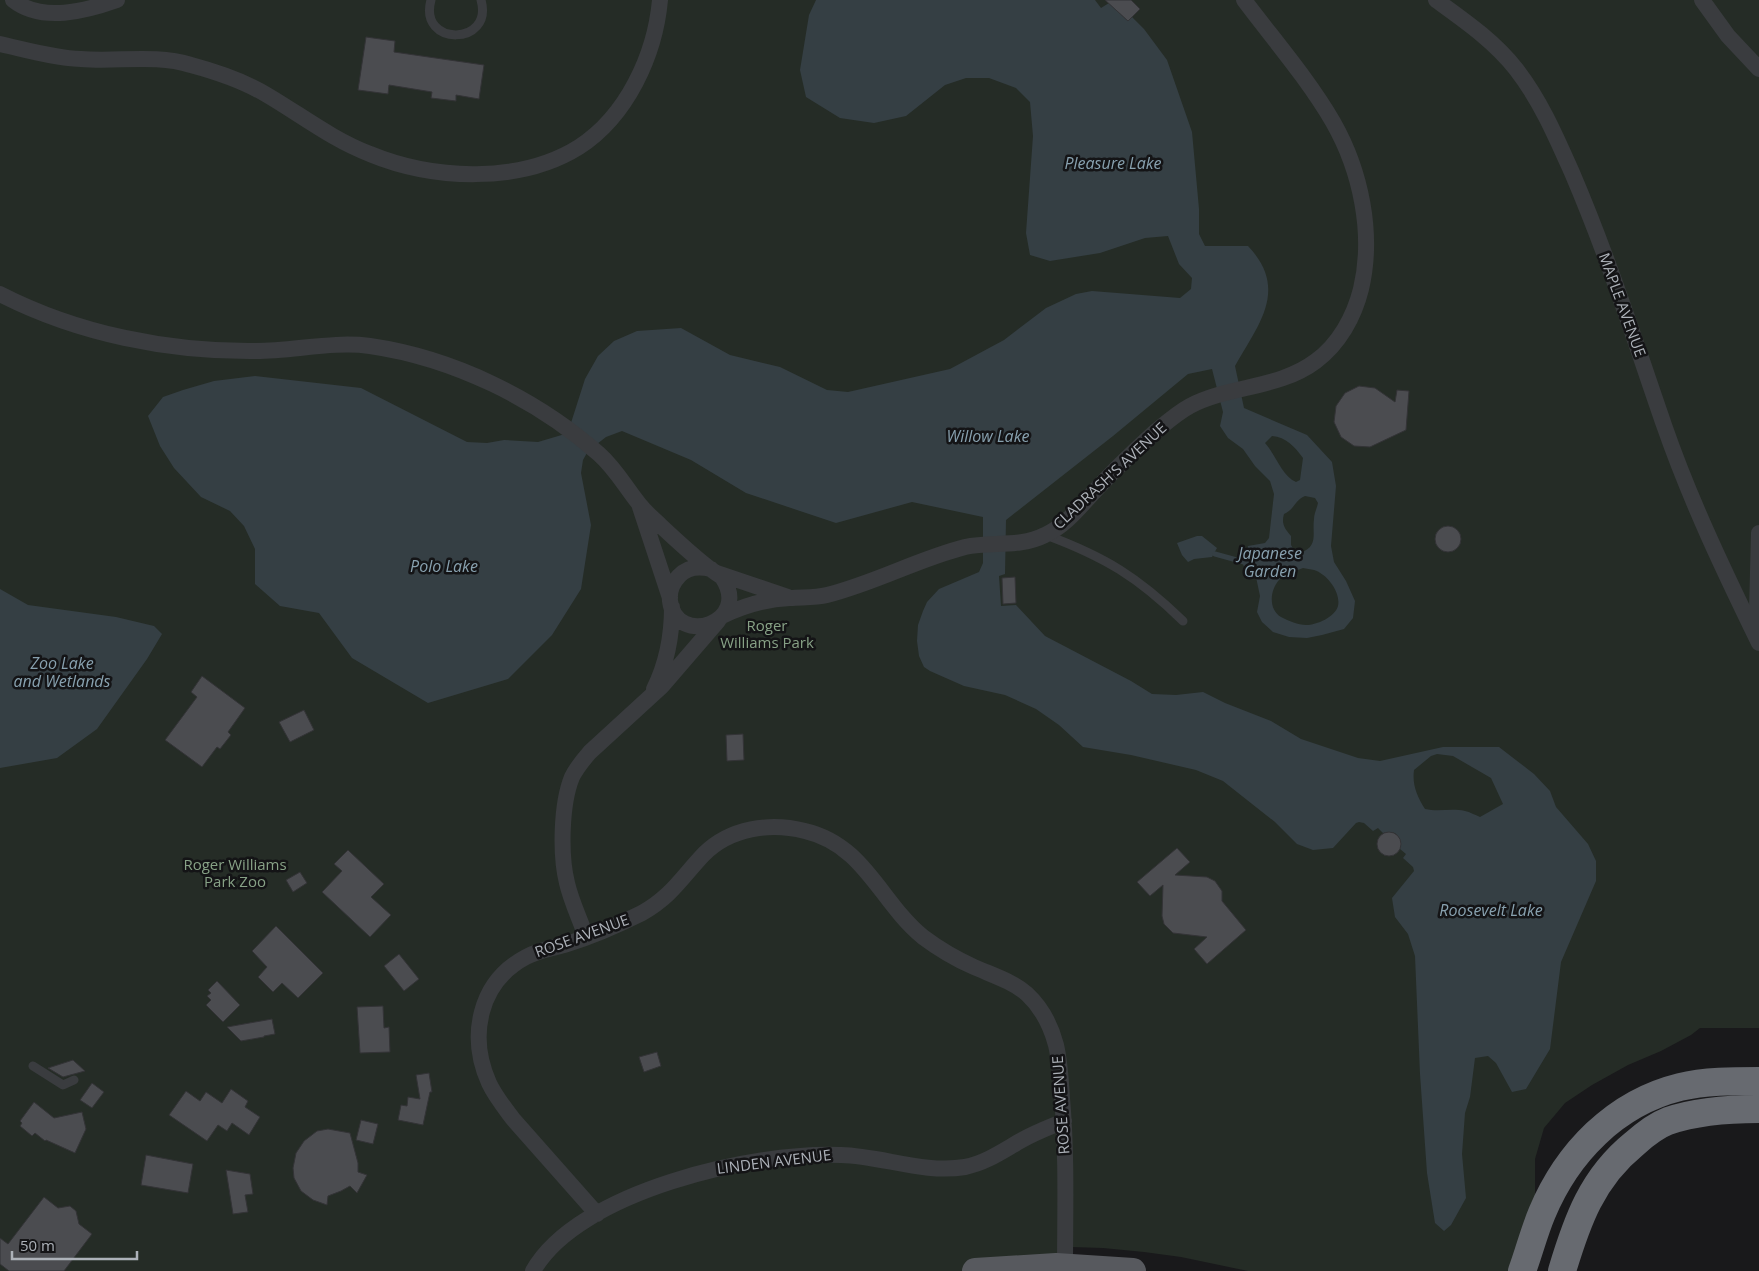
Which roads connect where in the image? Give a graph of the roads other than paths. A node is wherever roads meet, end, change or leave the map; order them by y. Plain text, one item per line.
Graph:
1 (13, 0) edge
2 (117, 0) edge
3 (431, 0) edge
4 (480, 0) edge
5 (660, 0) edge
6 (1244, 0) edge
7 (1436, 0) edge
8 (1702, 0) edge
9 (0, 44) edge
10 (1759, 69) edge
11 (0, 294) edge
12 (640, 505) junction
13 (1759, 533) edge
14 (1046, 535) junction
15 (714, 571) junction
16 (790, 598) junction
17 (671, 603) junction
18 (721, 618) junction
19 (1183, 621) dead end
20 (1759, 634) edge
21 (1759, 643) edge
22 (648, 700) junction
23 (586, 937) junction
24 (33, 1066) dead end
25 (74, 1080) dead end
26 (1759, 1080) edge
27 (1759, 1109) edge
28 (1064, 1121) junction
29 (597, 1214) junction
30 (1065, 1269) edge
31 (533, 1271) edge
32 (975, 1271) edge
33 (1133, 1271) edge
34 (1522, 1271) edge
35 (1562, 1271) edge

1 - 2 street
3 - 4 lane
5 - 9 street
6 - 14 street, CLADRASH'S AVENUE
7 - 21 street, MAPLE AVENUE
8 - 10 street
11 - 12 street
12 - 15 street
12 - 17 street
13 - 20 street
14 - 16 street, CLADRASH'S AVENUE
14 - 19 lane
15 - 16 street, CLADRASH'S AVENUE
15 - 17 street
15 - 18 street
16 - 18 street, CLADRASH'S AVENUE
17 - 18 street
17 - 22 street
18 - 22 street
22 - 23 street
23 - 28 street, ROSE AVENUE
23 - 29 street, ROSE AVENUE
24 - 25 lane
26 - 34 highway
27 - 35 highway
28 - 29 street, LINDEN AVENUE
28 - 30 street, ROSE AVENUE
29 - 31 street, LINDEN AVENUE
30 - 32 main road
30 - 33 main road

